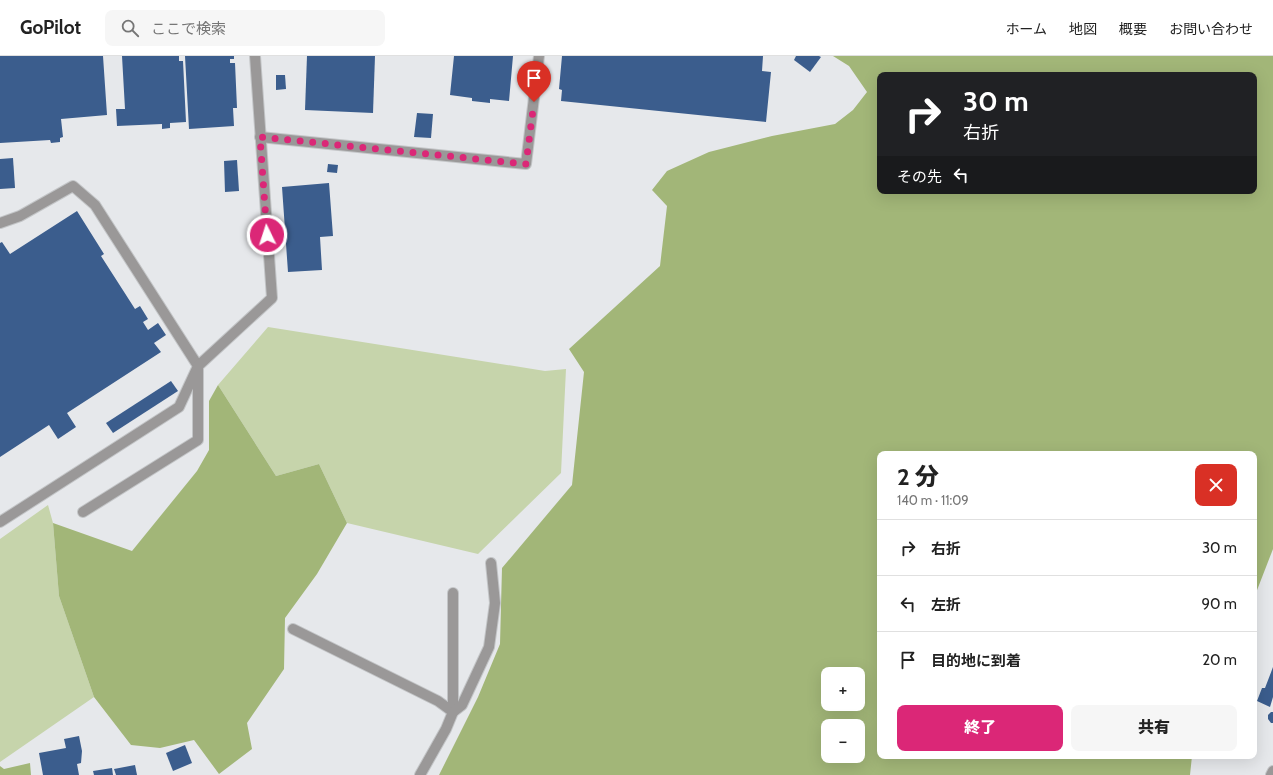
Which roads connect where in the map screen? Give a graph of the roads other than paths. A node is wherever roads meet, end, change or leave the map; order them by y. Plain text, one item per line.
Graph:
1 (254, 56) edge
2 (539, 56) edge
3 (260, 137) junction
4 (0, 223) edge
5 (198, 366) junction
6 (83, 512) dead end
7 (0, 522) edge
8 (490, 563) dead end
9 (453, 593) dead end
10 (293, 629) dead end
11 (453, 712) junction
12 (1273, 771) edge
13 (420, 775) edge
14 (1271, 775) edge

1 - 3 street
2 - 3 street
3 - 5 street
4 - 5 street
5 - 6 street
5 - 7 street
8 - 11 street
9 - 11 street
10 - 11 street
11 - 13 street
12 - 14 street

